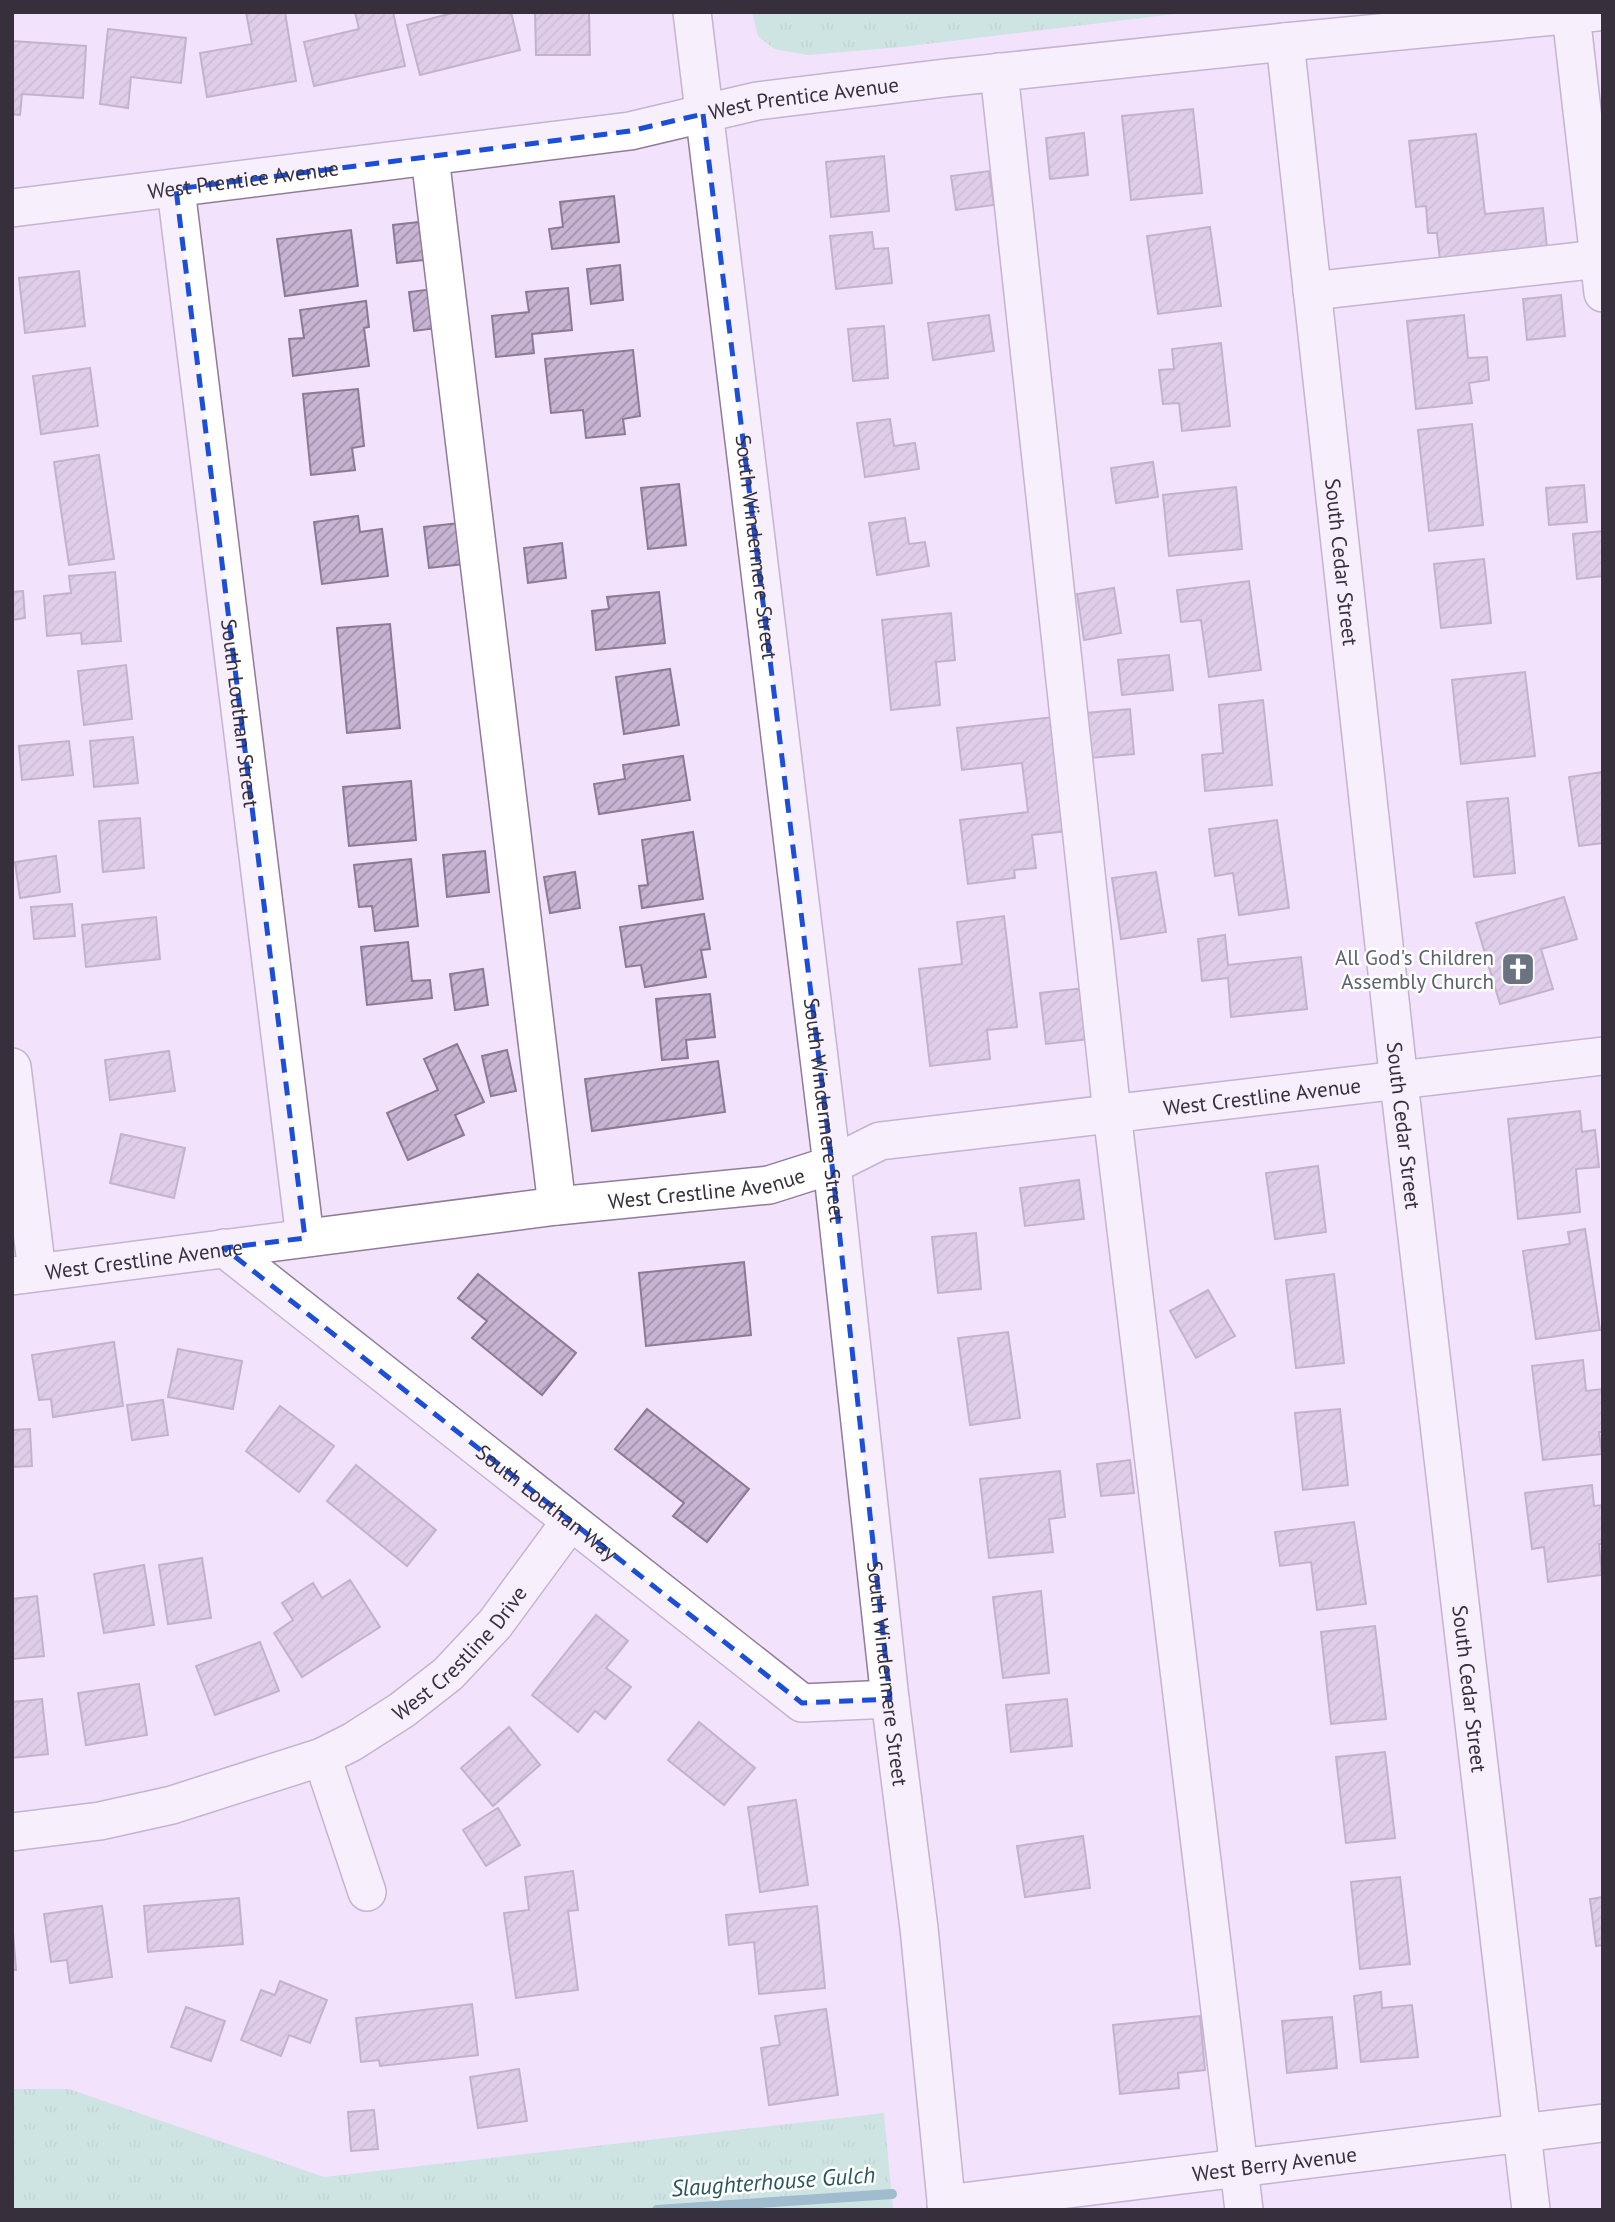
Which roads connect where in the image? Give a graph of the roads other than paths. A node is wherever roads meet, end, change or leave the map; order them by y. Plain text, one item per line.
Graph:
1 (692, 12) edge
2 (1584, 14) edge
3 (1285, 42) junction
4 (999, 72) junction
5 (704, 114) junction
6 (430, 157) junction
7 (176, 189) junction
8 (12, 208) edge
9 (1601, 276) edge
10 (1312, 291) junction
11 (1603, 1056) edge
12 (12, 1067) edge
13 (1399, 1082) junction
14 (1112, 1113) junction
15 (832, 1165) junction
16 (557, 1206) junction
17 (305, 1238) junction
18 (224, 1248) junction
19 (25, 1274) edge
20 (570, 1522) junction
21 (890, 1699) junction
22 (322, 1757) junction
23 (12, 1832) edge
24 (367, 1892) dead end
25 (1603, 2123) edge
26 (1521, 2133) junction
27 (1239, 2168) junction
28 (947, 2207) edge
29 (1244, 2210) edge
30 (1531, 2210) edge

1 - 5 street, South Windermere Street
2 - 3 street, West Prentice Avenue
2 - 9 street
3 - 4 street, West Prentice Avenue
3 - 10 street, South Cedar Street
4 - 5 street, West Prentice Avenue
4 - 14 street
5 - 6 street, West Prentice Avenue
5 - 15 street, South Windermere Street
6 - 7 street, West Prentice Avenue
6 - 16 street
7 - 8 street, West Prentice Avenue
7 - 17 street, South Louthan Street
9 - 10 street
10 - 13 street, South Cedar Street
11 - 13 street, West Crestline Avenue
12 - 19 street
13 - 14 street, West Crestline Avenue
13 - 26 street, South Cedar Street
14 - 15 street, West Crestline Avenue
14 - 27 street
15 - 16 street, West Crestline Avenue
15 - 21 street, South Windermere Street
16 - 17 street, West Crestline Avenue
17 - 18 street, West Crestline Avenue
18 - 19 street, West Crestline Avenue
18 - 20 street, South Louthan Way
20 - 21 street, South Louthan Way
20 - 22 street, West Crestline Drive
21 - 28 street, South Windermere Street
22 - 23 street, West Crestline Drive
22 - 24 street
25 - 26 street, West Berry Avenue
26 - 27 street, West Berry Avenue
26 - 30 street, South Cedar Street
27 - 28 street, West Berry Avenue
27 - 29 street

